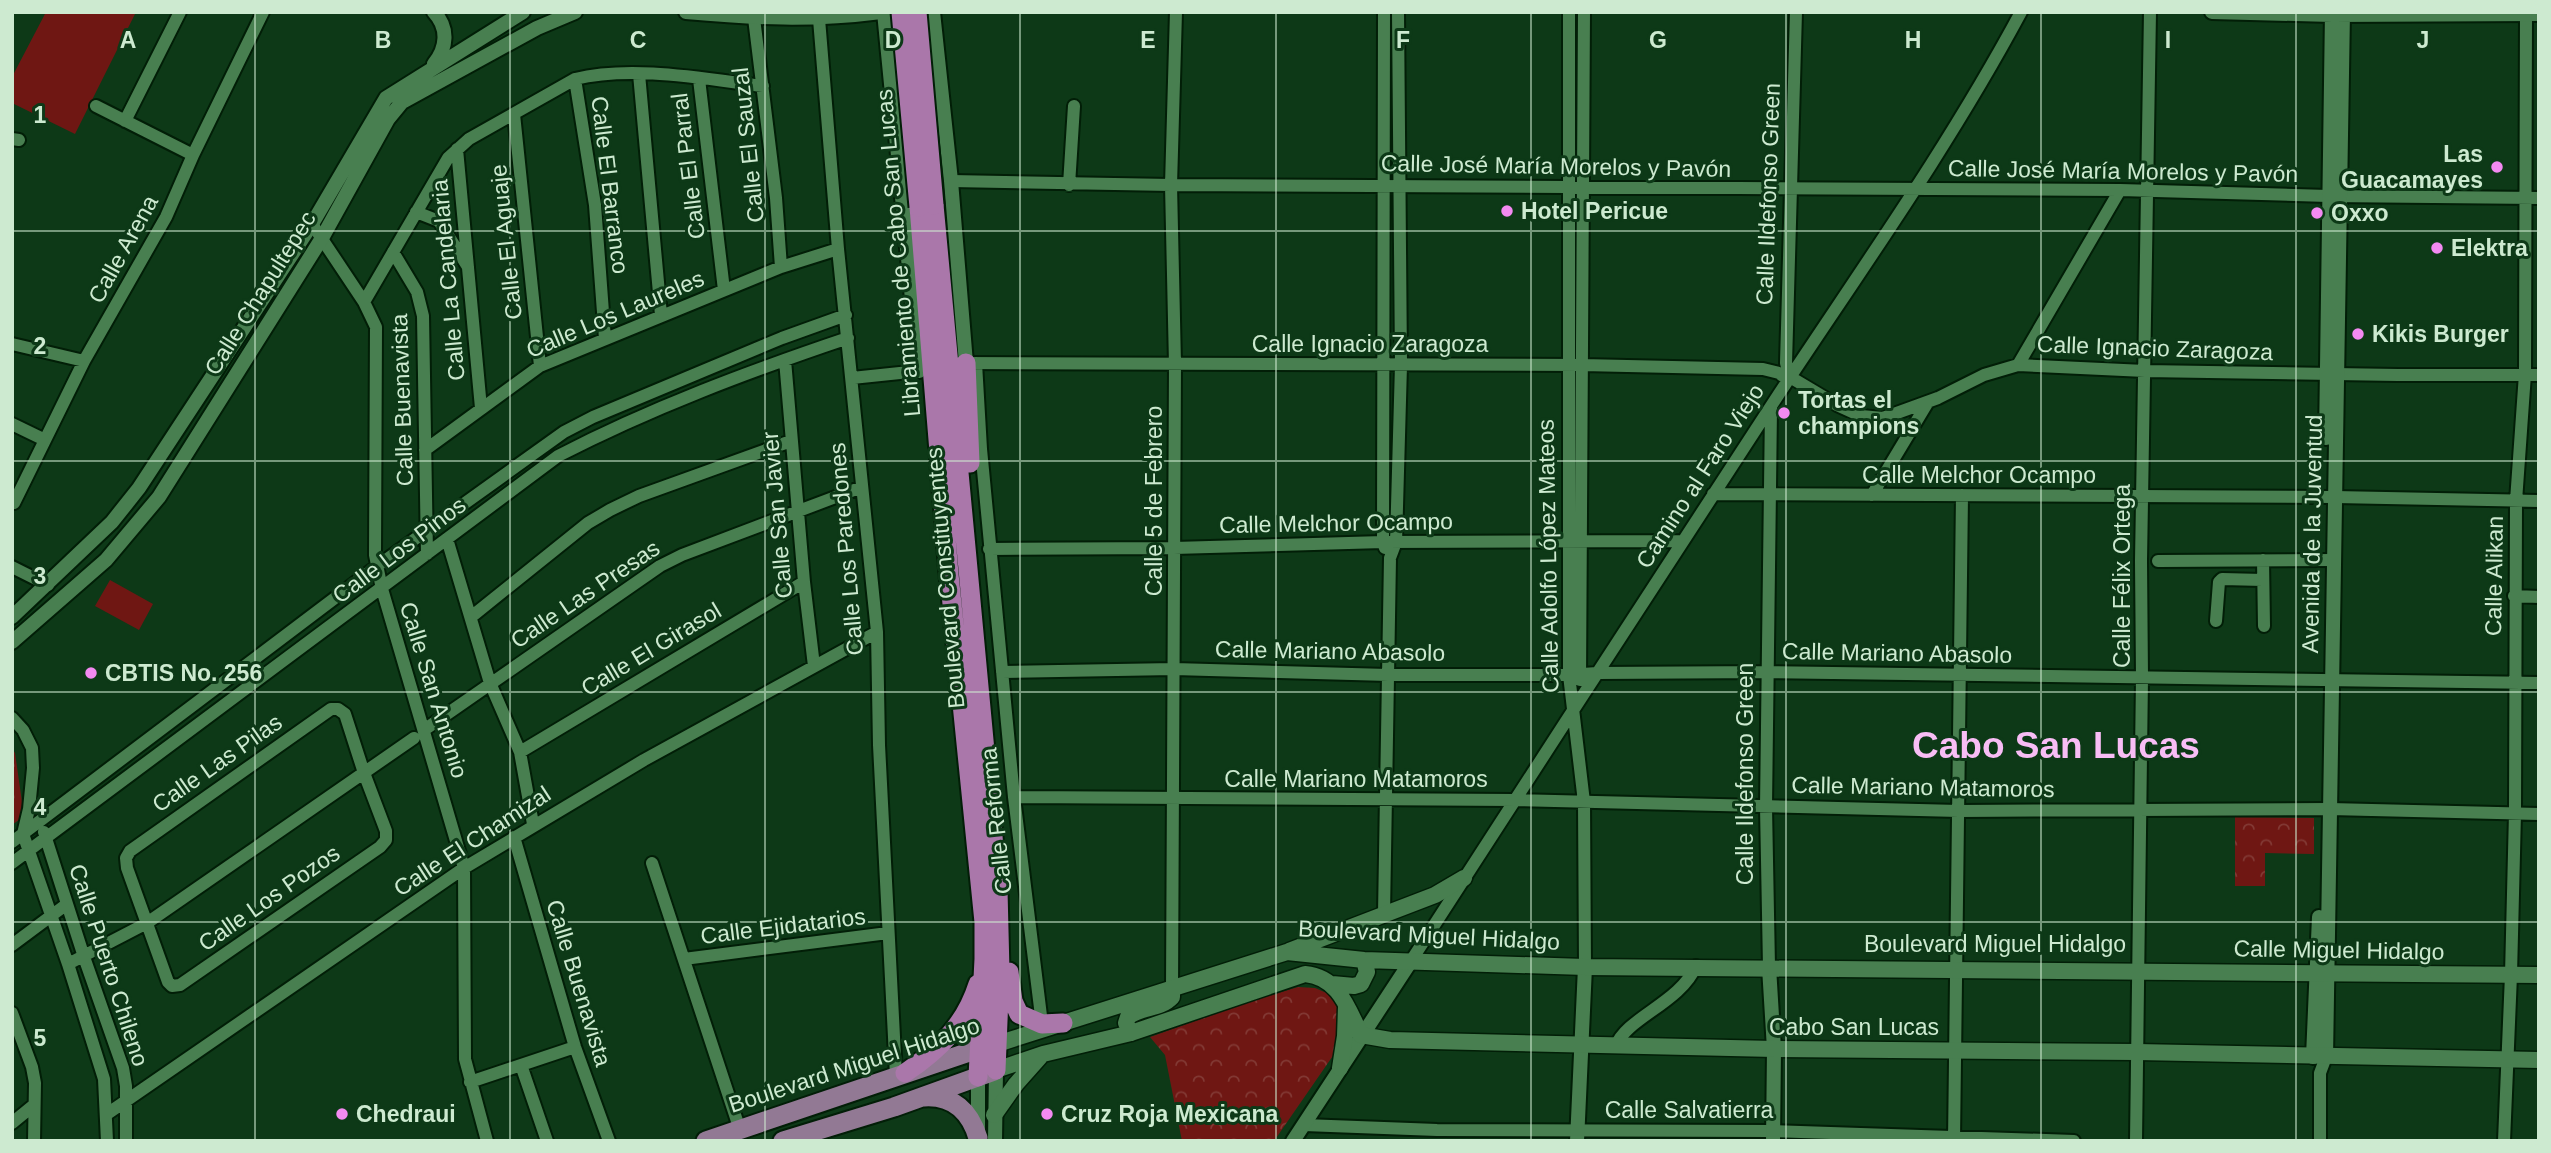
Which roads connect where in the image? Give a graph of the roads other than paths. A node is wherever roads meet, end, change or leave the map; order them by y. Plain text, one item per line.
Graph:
1 (180, 12) edge
2 (263, 12) edge
3 (434, 12) edge
4 (523, 12) edge
5 (537, 12) edge
6 (575, 12) edge
7 (686, 12) edge
8 (882, 12) edge
9 (901, 12) edge
10 (917, 12) edge
11 (933, 12) edge
12 (1176, 12) edge
13 (1384, 12) edge
14 (1398, 12) edge
15 (1569, 12) edge
16 (1584, 12) edge
17 (1796, 12) edge
18 (2021, 12) edge
19 (2150, 12) edge
20 (2212, 12) edge
21 (2530, 13) edge
22 (2337, 14) edge
23 (754, 18) junction
24 (818, 19) junction
25 (537, 28) junction
26 (937, 47) junction
27 (888, 52) junction
28 (431, 68) junction
29 (639, 74) junction
30 (575, 79) junction
31 (699, 79) junction
32 (763, 86) junction
33 (96, 106) dead end
34 (1074, 106) dead end
35 (514, 114) junction
36 (125, 121) junction
37 (457, 149) junction
38 (193, 155) junction
39 (951, 181) junction
40 (1069, 185) junction
41 (1383, 185) junction
42 (1171, 186) junction
43 (1401, 186) junction
44 (1569, 187) junction
45 (1583, 187) junction
46 (1918, 188) junction
47 (1792, 189) junction
48 (2119, 190) junction
49 (2149, 190) junction
50 (2334, 196) junction
51 (2533, 198) edge
52 (926, 206) junction
53 (416, 212) junction
54 (312, 224) junction
55 (322, 238) junction
56 (838, 249) junction
57 (393, 253) junction
58 (781, 267) junction
59 (470, 270) junction
60 (724, 290) junction
61 (364, 302) junction
62 (661, 315) junction
63 (846, 315) junction
64 (605, 338) junction
65 (848, 338) junction
66 (13, 345) edge
67 (785, 360) junction
68 (84, 361) junction
69 (964, 363) junction
70 (1175, 364) junction
71 (1382, 365) junction
72 (1401, 365) junction
73 (1575, 365) junction
74 (2018, 365) junction
75 (540, 366) junction
76 (919, 371) junction
77 (2145, 371) junction
78 (2332, 373) junction
79 (2525, 374) junction
80 (2539, 374) edge
81 (852, 378) junction
82 (1789, 378) junction
83 (1928, 402) junction
84 (1771, 407) junction
85 (481, 408) junction
86 (12, 424) edge
87 (45, 440) junction
88 (791, 441) junction
89 (425, 450) junction
90 (862, 487) junction
91 (1770, 493) junction
92 (1713, 494) junction
93 (1872, 495) junction
94 (1962, 495) junction
95 (2143, 496) junction
96 (2331, 497) junction
97 (2516, 501) junction
98 (2539, 501) edge
99 (14, 503) dead end
100 (797, 512) junction
101 (426, 531) junction
102 (447, 539) junction
103 (1575, 541) junction
104 (1683, 541) junction
105 (1382, 542) junction
106 (1396, 542) junction
107 (1174, 548) junction
108 (989, 549) junction
109 (427, 554) junction
110 (1390, 558) junction
111 (2330, 560) junction
112 (2158, 561) dead end
113 (2263, 561) junction
114 (12, 567) edge
115 (376, 567) junction
116 (958, 573) junction
117 (2263, 580) junction
118 (804, 582) junction
119 (48, 585) junction
120 (382, 589) junction
121 (2514, 596) junction
122 (2539, 597) edge
123 (12, 617) edge
124 (471, 617) junction
125 (2216, 621) dead end
126 (2264, 626) dead end
127 (877, 632) junction
128 (12, 642) edge
129 (814, 666) junction
130 (1174, 669) junction
131 (1002, 672) junction
132 (1768, 672) junction
133 (1597, 673) junction
134 (1388, 675) junction
135 (1574, 675) junction
136 (1961, 676) junction
137 (2142, 678) junction
138 (2328, 680) junction
139 (491, 683) junction
140 (2514, 683) junction
141 (2539, 683) edge
142 (1577, 703) junction
143 (12, 718) edge
144 (419, 734) junction
145 (520, 752) junction
146 (364, 773) junction
147 (1014, 797) junction
148 (1386, 799) junction
149 (1173, 800) junction
150 (1514, 800) junction
151 (1584, 802) junction
152 (1766, 807) junction
153 (29, 809) junction
154 (2326, 809) junction
155 (2141, 810) junction
156 (1959, 811) junction
157 (2515, 813) junction
158 (2539, 814) edge
159 (41, 821) junction
160 (533, 824) junction
161 (513, 837) junction
162 (18, 838) edge
163 (46, 839) junction
164 (27, 852) junction
165 (12, 863) edge
166 (652, 863) dead end
167 (464, 867) junction
168 (1464, 878) junction
169 (998, 890) junction
170 (67, 904) junction
171 (1384, 914) junction
172 (52, 915) junction
173 (147, 923) junction
174 (888, 933) junction
175 (12, 945) edge
176 (1287, 952) junction
177 (84, 957) junction
178 (684, 959) junction
179 (984, 959) junction
180 (1364, 960) junction
181 (1411, 961) junction
182 (68, 964) junction
183 (1696, 966) junction
184 (1584, 967) junction
185 (1769, 967) junction
186 (1958, 969) junction
187 (2138, 970) junction
188 (2321, 974) junction
189 (2511, 975) junction
190 (2539, 975) edge
191 (1332, 984) junction
192 (1172, 990) junction
193 (1346, 1005) junction
194 (12, 1013) edge
195 (1063, 1023) junction
196 (1042, 1024) junction
197 (16, 1033) edge
198 (1132, 1033) junction
199 (1361, 1035) junction
200 (1581, 1045) junction
201 (989, 1046) junction
202 (1616, 1046) junction
203 (575, 1047) junction
204 (1774, 1049) junction
205 (1956, 1050) junction
206 (2137, 1052) junction
207 (1043, 1054) junction
208 (2506, 1060) junction
209 (2539, 1060) edge
210 (2319, 1061) junction
211 (521, 1065) junction
212 (1340, 1068) junction
213 (987, 1073) junction
214 (900, 1075) junction
215 (470, 1082) junction
216 (919, 1097) junction
217 (127, 1100) junction
218 (34, 1105) junction
219 (107, 1114) junction
220 (993, 1115) junction
221 (12, 1123) edge
222 (1304, 1125) junction
223 (740, 1130) junction
224 (1577, 1136) edge
225 (1773, 1136) edge
226 (1954, 1138) edge
227 (983, 1140) edge
228 (33, 1141) edge
229 (107, 1141) edge
230 (126, 1141) edge
231 (486, 1141) edge
232 (547, 1141) edge
233 (609, 1141) edge
234 (706, 1141) edge
235 (783, 1141) edge
236 (1293, 1141) edge
237 (2074, 1141) edge
238 (2136, 1141) edge
239 (2320, 1141) edge
240 (2504, 1141) edge

1 - 36 street
2 - 38 street, Calle Arena
3 - 28 street
4 - 28 street, Calle Chapultepec
5 - 25 street
6 - 25 street, Calle Chapultepec
7 - 23 street
8 - 24 street
8 - 27 street
9 - 52 highway, Libramiento de Cabo San Lucas, bridge
10 - 52 highway, Boulevard Constituyentes, bridge
11 - 26 street, Boulevard Constituyentes
12 - 42 street, Calle 5 de Febrero
13 - 41 street
14 - 43 street
15 - 44 street, Calle Adolfo López Mateos
16 - 45 street, Calle Adolfo López Mateos
17 - 47 street, Calle Ildefonso Green
18 - 46 street, Camino al Faro Viejo
19 - 49 street, Calle Félix Ortega
20 - 22 street
21 - 22 street
21 - 51 street, Calle Alikan
22 - 50 street, Avenida de la Juventud
23 - 24 street
23 - 32 street, Calle El Sauzal
24 - 56 street, Calle Los Paredones
25 - 55 street, Calle Chapultepec
26 - 27 street
26 - 39 street, Boulevard Constituyentes
27 - 76 street
28 - 54 street, Calle Chapultepec
29 - 30 street
29 - 31 street
29 - 62 street
30 - 35 street
30 - 64 street, Calle El Barranco
31 - 32 street
31 - 60 street, Calle El Parral
32 - 58 street, Calle El Sauzal
33 - 36 street
34 - 40 street
35 - 37 street
35 - 75 street, Calle El Aguaje
36 - 38 street
37 - 53 street
37 - 59 street, Calle La Candelaria
38 - 68 street, Calle Arena
39 - 40 street, Calle José María Morelos y Pavón
39 - 69 street, Boulevard Constituyentes
40 - 42 street, Calle José María Morelos y Pavón
41 - 42 street, Calle José María Morelos y Pavón
41 - 43 street, Calle José María Morelos y Pavón
41 - 71 street
42 - 70 street, Calle 5 de Febrero
43 - 44 street, Calle José María Morelos y Pavón
43 - 72 street
44 - 45 street, Calle José María Morelos y Pavón
44 - 73 street, Calle Adolfo López Mateos
45 - 47 street, Calle José María Morelos y Pavón
45 - 73 street, Calle Adolfo López Mateos
46 - 47 street, Calle José María Morelos y Pavón
46 - 48 street, Calle José María Morelos y Pavón
46 - 82 street, Camino al Faro Viejo
47 - 82 street, Calle Ildefonso Green
48 - 49 street, Calle José María Morelos y Pavón
48 - 74 street
49 - 50 street, Calle José María Morelos y Pavón
49 - 77 street, Calle Félix Ortega
50 - 51 street, Calle José María Morelos y Pavón
50 - 78 street, Avenida de la Juventud
51 - 79 street, Calle Alikan
52 - 69 highway, Boulevard Constituyentes
52 - 116 highway, Libramiento de Cabo San Lucas
53 - 57 street
53 - 59 street
54 - 55 street, Calle San Antonio
54 - 119 street, Calle Chapultepec
55 - 61 street, Calle San Antonio
55 - 128 street, Calle Chapultepec
56 - 58 street, Calle Los Laureles
56 - 63 street, Calle Los Paredones
57 - 61 street
57 - 89 street, Calle Buenavista
58 - 60 street, Calle Los Laureles
59 - 85 street, Calle La Candelaria
60 - 62 street, Calle Los Laureles
61 - 115 street, Calle San Antonio
62 - 64 street, Calle Los Laureles
63 - 65 street, Calle Los Paredones
63 - 101 street, Calle Los Pinos
64 - 75 street, Calle Los Laureles
65 - 67 street, Calle Los Pinos
65 - 81 street, Calle Los Paredones
66 - 68 street
67 - 88 street, Calle San Javier
67 - 102 street, Calle Los Pinos
68 - 87 street, Calle Arena
69 - 70 street, Calle Ignacio Zaragoza
69 - 108 street, Calle Reforma
69 - 116 highway, Boulevard Constituyentes
70 - 71 street, Calle Ignacio Zaragoza
70 - 107 street, Calle 5 de Febrero
71 - 72 street, Calle Ignacio Zaragoza
71 - 105 street
72 - 73 street, Calle Ignacio Zaragoza
72 - 106 street
73 - 82 street, Calle Ignacio Zaragoza
73 - 103 street, Calle Adolfo López Mateos
74 - 77 street, Calle Ignacio Zaragoza
74 - 83 street, Calle Ignacio Zaragoza
75 - 85 street, Calle Los Laureles
76 - 81 street
76 - 116 highway
77 - 78 street, Calle Ignacio Zaragoza
77 - 95 street, Calle Félix Ortega
78 - 79 street, Calle Ignacio Zaragoza
78 - 96 street, Avenida de la Juventud
79 - 80 street, Calle Ignacio Zaragoza
79 - 97 street, Calle Alikan
81 - 90 street, Calle Los Paredones
82 - 83 street, Calle Ignacio Zaragoza
82 - 84 street, Camino al Faro Viejo
83 - 93 street
84 - 91 street, Calle Ildefonso Green
84 - 92 street, Camino al Faro Viejo
85 - 89 street, Calle Los Laureles
86 - 87 street
87 - 99 street, Calle Arena
88 - 100 street, Calle San Javier
88 - 124 street
89 - 101 street, Calle Buenavista
90 - 100 street, Calle Las Presas
90 - 127 street, Calle Los Paredones
91 - 92 street, Calle Melchor Ocampo
91 - 93 street, Calle Melchor Ocampo
91 - 132 street, Calle Ildefonso Green
92 - 104 street, Camino al Faro Viejo
93 - 94 street, Calle Melchor Ocampo
94 - 95 street, Calle Melchor Ocampo
94 - 136 street
95 - 96 street, Calle Melchor Ocampo
95 - 137 street, Calle Félix Ortega
96 - 97 street, Calle Melchor Ocampo
96 - 111 street, Avenida de la Juventud
97 - 98 street, Calle Melchor Ocampo
97 - 121 street, Calle Alikan
100 - 118 street, Calle San Javier
100 - 139 street, Calle Las Presas
101 - 109 street, Calle Buenavista
101 - 115 street, Calle Los Pinos
102 - 109 street, Calle Los Pinos
102 - 124 street
103 - 104 street, Calle Melchor Ocampo
103 - 106 street, Calle Melchor Ocampo
103 - 135 street, Calle Adolfo López Mateos
104 - 133 street, Camino al Faro Viejo
105 - 106 street, Calle Melchor Ocampo
105 - 107 street, Calle Melchor Ocampo
105 - 110 street
106 - 110 street
107 - 108 street, Calle Melchor Ocampo
107 - 130 street, Calle 5 de Febrero
108 - 131 street, Calle Reforma
109 - 120 street, Calle Los Pinos
110 - 134 street
111 - 113 street
111 - 138 street, Avenida de la Juventud
112 - 113 street
113 - 117 street
114 - 119 street
115 - 120 street, Calle San Antonio
115 - 159 street, Calle Los Pinos
116 - 169 highway, Boulevard Constituyentes
116 - 179 highway, Boulevard Constituyentes
117 - 125 street
117 - 126 street
118 - 129 street, Calle San Javier
118 - 145 street, Calle El Girasol
119 - 123 street, Calle Chapultepec
120 - 144 street, Calle San Antonio
120 - 163 street, Calle Los Pinos
121 - 122 street
121 - 140 street, Calle Alikan
124 - 139 street
127 - 129 street, Calle El Chamizal
127 - 174 street, Calle Los Paredones
129 - 160 street, Calle El Chamizal
130 - 131 street, Calle Mariano Abasolo
130 - 134 street, Calle Mariano Abasolo
130 - 149 street, Calle 5 de Febrero
131 - 147 street, Calle Reforma
132 - 133 street, Calle Mariano Abasolo
132 - 136 street, Calle Mariano Abasolo
132 - 152 street, Calle Ildefonso Green
133 - 135 street, Calle Mariano Abasolo
133 - 142 street, Camino al Faro Viejo
134 - 135 street, Calle Mariano Abasolo
134 - 148 street
135 - 142 street, Calle Adolfo López Mateos
136 - 137 street, Calle Mariano Abasolo
136 - 156 street
137 - 138 street, Calle Mariano Abasolo
137 - 155 street, Calle Félix Ortega
138 - 140 street, Calle Mariano Abasolo
138 - 154 street, Avenida de la Juventud
139 - 144 street, Calle Las Presas
139 - 145 street
140 - 141 street, Calle Mariano Abasolo
140 - 157 street, Calle Alikan
142 - 150 street, Camino al Faro Viejo
142 - 151 street, Calle Adolfo López Mateos
143 - 153 street, Calle Puerto Chileno
144 - 146 street, Calle Las Presas
144 - 167 street, Calle San Antonio
145 - 160 street
146 - 173 street, Calle Las Presas
146 - 173 street, Calle Los Pozos
146 - 173 street, Calle Las Pilas
147 - 149 street, Calle Mariano Matamoros
147 - 196 street, Calle Reforma
148 - 149 street, Calle Mariano Matamoros
148 - 150 street, Calle Mariano Matamoros
148 - 171 street
149 - 192 street, Calle 5 de Febrero
150 - 151 street, Calle Mariano Matamoros
150 - 168 street, Camino al Faro Viejo
151 - 152 street, Calle Mariano Matamoros
151 - 184 street, Calle Adolfo López Mateos
152 - 156 street, Calle Mariano Matamoros
152 - 185 street, Calle Ildefonso Green
153 - 159 street, Calle Puerto Chileno
153 - 162 street, Calle Puerto Chileno
154 - 155 street, Calle Mariano Matamoros
154 - 157 street, Calle Mariano Matamoros
154 - 188 street, Avenida de la Juventud
155 - 156 street, Calle Mariano Matamoros
155 - 187 street, Calle Félix Ortega
156 - 186 street
157 - 158 street, Calle Mariano Matamoros
157 - 189 street, Calle Alikan
159 - 162 street, Calle Los Pinos
159 - 163 street, Calle Puerto Chileno
160 - 161 street, Calle El Chamizal
161 - 167 street, Calle El Chamizal
161 - 203 street, Calle Buenavista
162 - 164 street, Calle Puerto Chileno
163 - 164 street, Calle Los Pinos
163 - 170 street, Calle Puerto Chileno
164 - 165 street, Calle Los Pinos
164 - 172 street, Calle Puerto Chileno
166 - 178 street
167 - 215 street, Calle San Antonio
167 - 217 street, Calle El Chamizal
168 - 171 main road
168 - 181 street, Camino al Faro Viejo
169 - 196 highway
169 - 201 highway, Boulevard Constituyentes
170 - 172 street
170 - 177 street, Calle Puerto Chileno
171 - 176 main road
172 - 175 street
172 - 182 street, Calle Puerto Chileno
173 - 177 street, Calle Las Presas
174 - 178 street, Calle Ejidatarios
174 - 214 street, Calle Los Paredones
176 - 180 main road, Boulevard Miguel Hidalgo
176 - 192 main road, Boulevard Miguel Hidalgo
177 - 182 street, Calle Las Presas
177 - 217 street, Calle Puerto Chileno
178 - 223 street
179 - 201 highway, Boulevard Constituyentes
179 - 214 highway
180 - 181 main road, Boulevard Miguel Hidalgo
180 - 191 main road
181 - 184 main road, Boulevard Miguel Hidalgo
181 - 199 street
182 - 219 street, Calle Puerto Chileno
183 - 184 main road, Boulevard Miguel Hidalgo
183 - 185 main road, Boulevard Miguel Hidalgo
183 - 202 street
184 - 200 street, Calle Adolfo López Mateos
185 - 186 main road, Boulevard Miguel Hidalgo
185 - 204 street, Calle Ildefonso Green
186 - 187 main road, Boulevard Miguel Hidalgo
186 - 205 street
187 - 188 main road, Calle Miguel Hidalgo
187 - 206 street, Calle Félix Ortega
188 - 189 main road, Calle Miguel Hidalgo
188 - 210 street, Avenida de la Juventud
189 - 190 main road, Calle Miguel Hidalgo
189 - 208 street, Calle Alikan
191 - 193 main road
191 - 198 main road, Boulevard Miguel Hidalgo
192 - 195 main road, Boulevard Miguel Hidalgo
192 - 198 main road
193 - 199 main road
193 - 212 main road
194 - 197 street
195 - 196 highway
195 - 201 main road, Boulevard Miguel Hidalgo
197 - 218 street
198 - 207 main road, Boulevard Miguel Hidalgo
199 - 200 main road, Cabo San Lucas
199 - 212 street
200 - 202 main road, Cabo San Lucas
200 - 224 street, Calle Adolfo López Mateos
201 - 213 highway, Boulevard Constituyentes
201 - 214 main road, Boulevard Miguel Hidalgo
202 - 204 main road, Cabo San Lucas
203 - 211 street
203 - 233 street, Calle Buenavista
204 - 205 main road, Cabo San Lucas
204 - 225 street, Calle Ildefonso Green
205 - 206 main road, Cabo San Lucas
205 - 226 street
206 - 210 main road, Cabo San Lucas
206 - 238 street, Calle Félix Ortega
207 - 213 main road, Boulevard Miguel Hidalgo
207 - 220 main road
208 - 209 main road, Cabo San Lucas
208 - 210 main road, Cabo San Lucas
208 - 240 street, Calle Alikan
210 - 239 street
211 - 215 street
211 - 232 street
212 - 222 street
213 - 216 main road, Boulevard Miguel Hidalgo
213 - 220 street, Boulevard Constituyentes
213 - 227 street, Boulevard Constituyentes
214 - 223 main road, Boulevard Miguel Hidalgo
215 - 231 street, Calle San Antonio
216 - 227 main road
216 - 235 main road, Boulevard Miguel Hidalgo
217 - 219 street, Calle El Chamizal
217 - 230 street, Calle Puerto Chileno
218 - 221 street
218 - 228 street
219 - 229 street, Calle Puerto Chileno
220 - 227 street, Boulevard Constituyentes
222 - 224 street, Calle Salvatierra
222 - 236 street
223 - 234 main road, Boulevard Miguel Hidalgo
224 - 225 street, Calle Salvatierra
225 - 226 street, Calle Salvatierra
226 - 237 street, Calle Salvatierra

